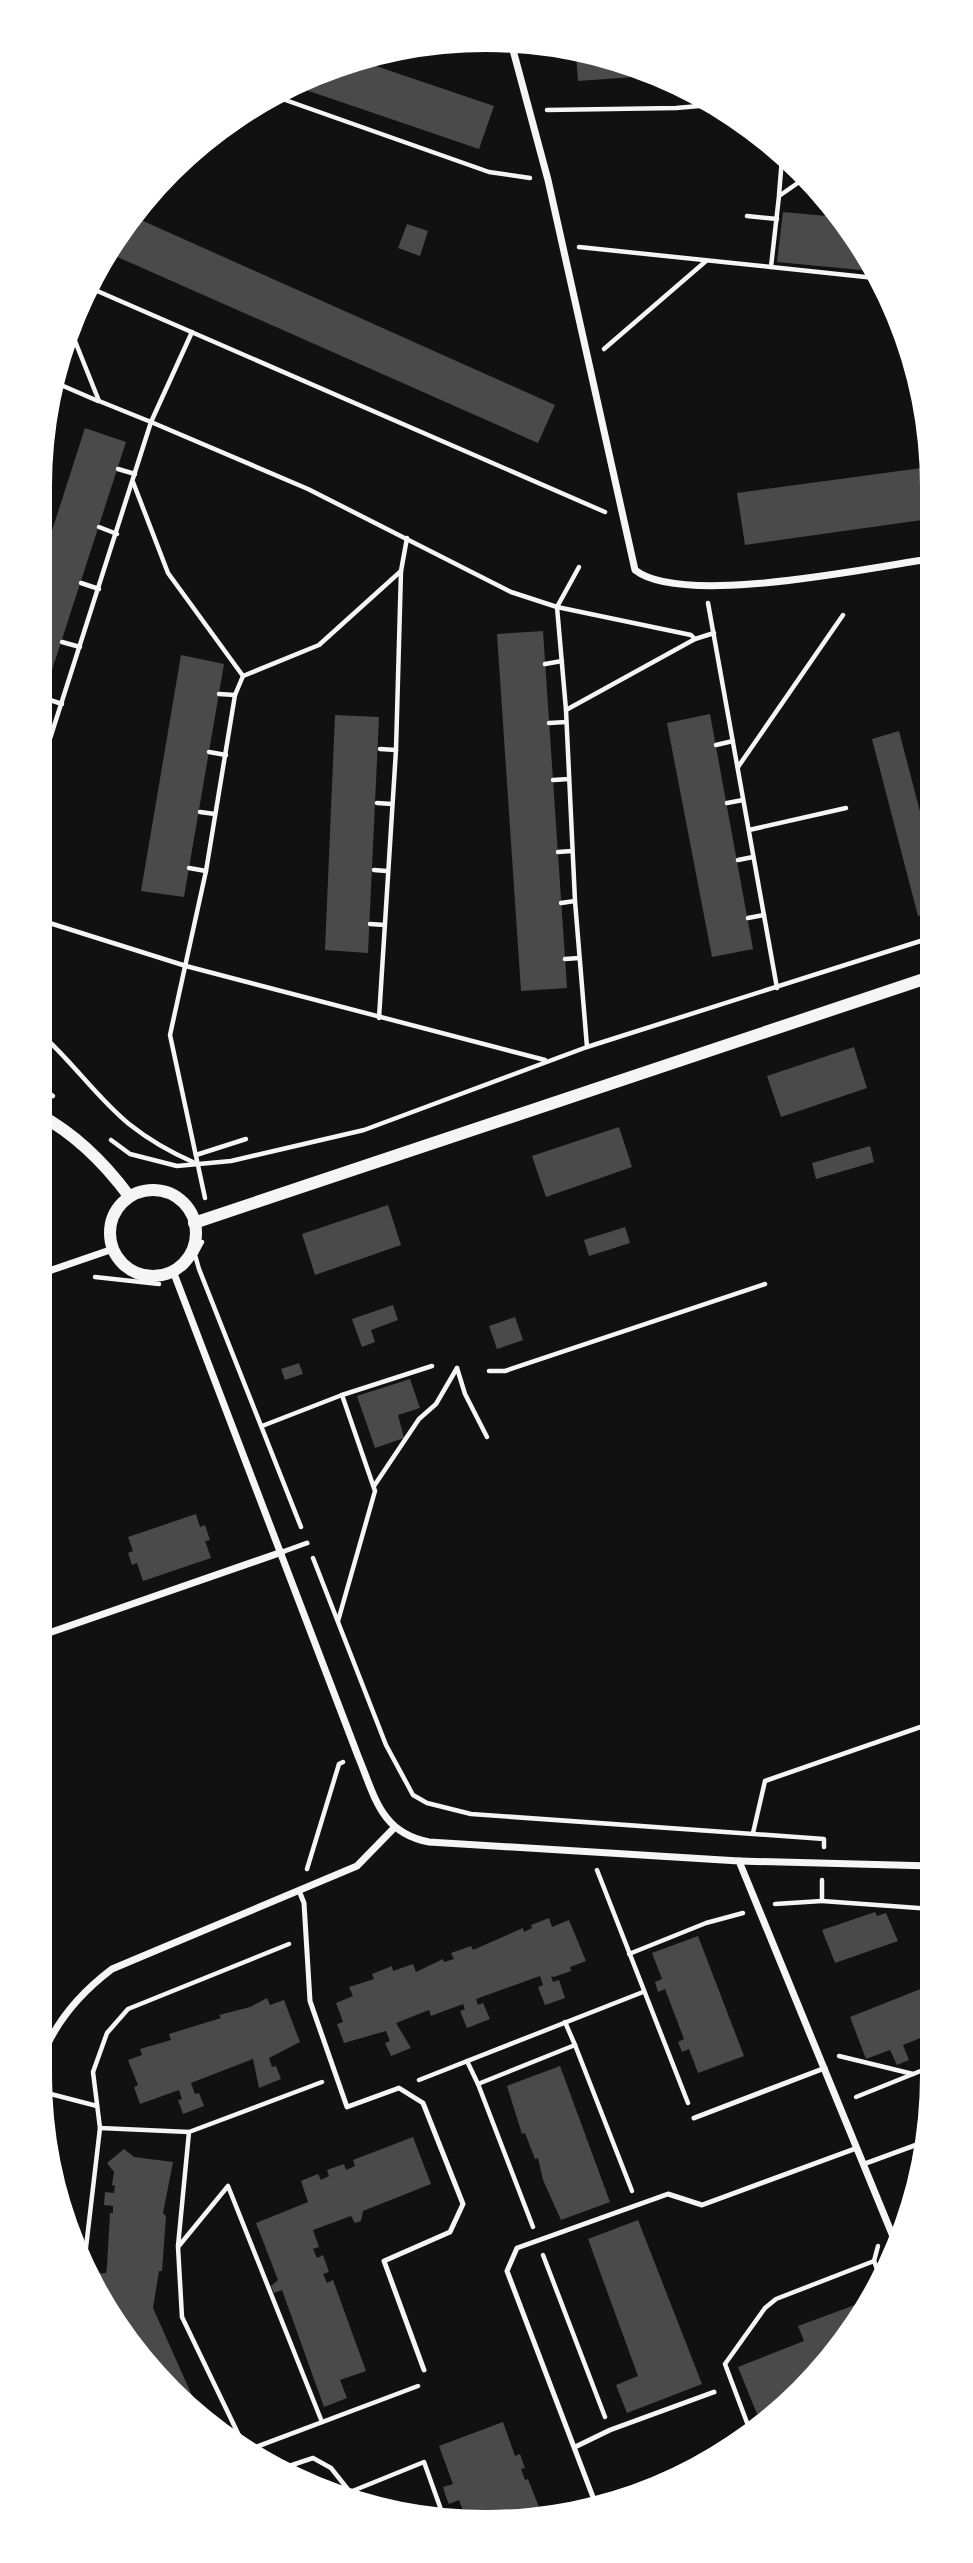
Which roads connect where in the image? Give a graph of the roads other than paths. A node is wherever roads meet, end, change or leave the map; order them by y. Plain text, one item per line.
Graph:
1 (514, 53) edge
2 (920, 560) edge
3 (920, 980) edge
4 (52, 1124) edge
5 (129, 1196) junction
6 (194, 1223) junction
7 (113, 1249) junction
8 (52, 1270) edge
9 (174, 1275) junction
10 (307, 1543) road end
11 (282, 1552) junction
12 (52, 1632) edge
13 (394, 1828) junction
14 (739, 1861) junction
15 (920, 1866) edge
16 (300, 1893) junction
17 (52, 2040) edge
18 (825, 2068) junction
19 (694, 2118) road end
20 (915, 2145) edge
21 (857, 2148) junction
22 (864, 2164) junction
23 (891, 2232) edge
24 (424, 2370) road end
25 (714, 2392) dead end
26 (575, 2447) junction
27 (593, 2497) edge

1 - 2 street
3 - 6 street
4 - 5 street
5 - 6 street
5 - 7 street
6 - 9 street
7 - 8 street
7 - 9 street
9 - 11 street
10 - 11 lane
11 - 12 street
11 - 13 street
13 - 14 street
13 - 16 street
14 - 15 street
14 - 18 street
16 - 17 street
16 - 24 lane
18 - 19 lane
18 - 21 street
20 - 22 lane
21 - 22 street
21 - 26 lane
22 - 23 street
25 - 26 lane
26 - 27 lane

